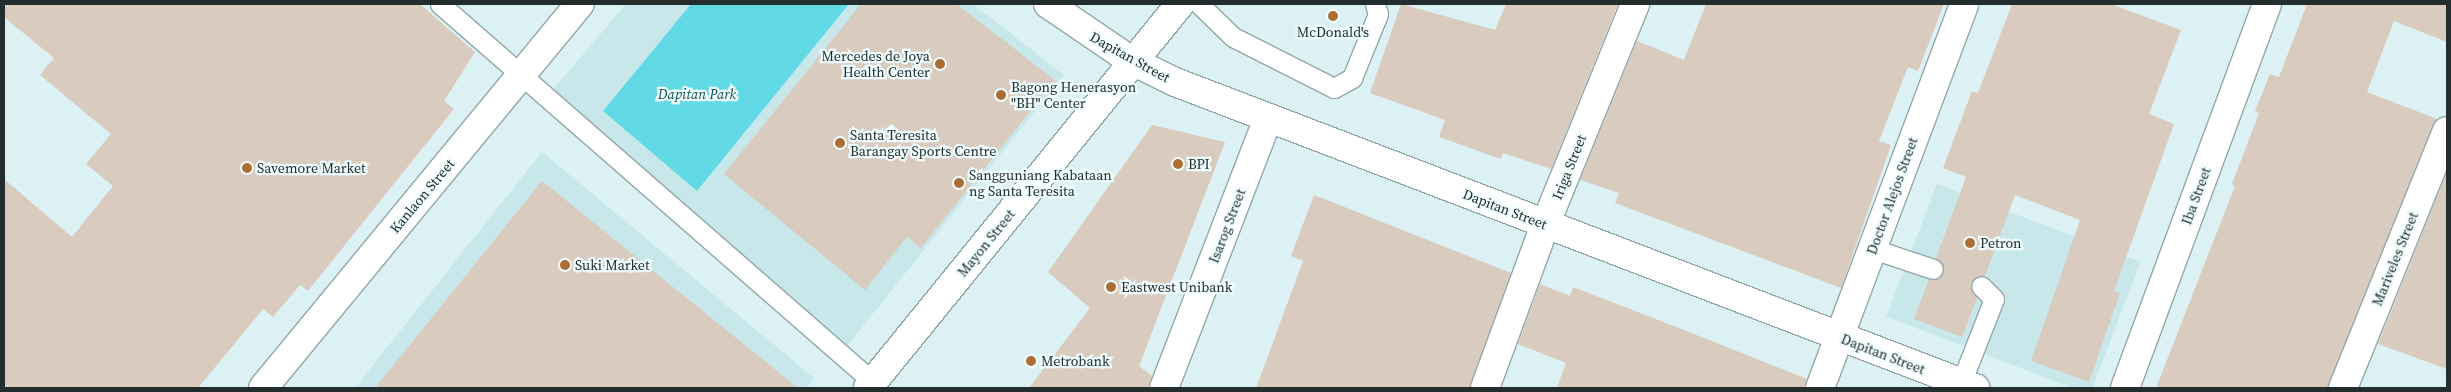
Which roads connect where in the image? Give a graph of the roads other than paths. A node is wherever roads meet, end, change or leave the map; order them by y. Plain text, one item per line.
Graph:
1 (440, 4) edge
2 (580, 4) edge
3 (1048, 4) edge
4 (1180, 4) edge
5 (1199, 4) edge
6 (1375, 4) edge
7 (1635, 4) edge
8 (1964, 4) edge
9 (2267, 4) edge
10 (1130, 60) junction
11 (520, 78) junction
12 (1268, 119) junction
13 (2447, 131) edge
14 (1545, 225) junction
15 (1873, 249) junction
16 (1933, 269) dead end
17 (1981, 286) dead end
18 (1840, 337) junction
19 (871, 385) edge
20 (1968, 386) edge
21 (263, 388) edge
22 (1164, 388) edge
23 (1486, 388) edge
24 (1820, 388) edge
25 (2125, 388) edge
26 (2344, 388) edge

1 - 11 lane
2 - 11 street, Kanlaon Street
3 - 10 street, Dapitan Street
4 - 10 street, Mayon Street
5 - 6 lane
7 - 14 street, Iriga Street
8 - 15 street, Doctor Alejos Street
9 - 25 street, Iba Street
10 - 12 street, Dapitan Street
10 - 19 street, Mayon Street
11 - 19 lane
11 - 21 street, Kanlaon Street
12 - 14 street, Dapitan Street
12 - 22 street, Isarog Street
13 - 26 street, Mariveles Street
14 - 18 street, Dapitan Street
14 - 23 street, Iriga Street
15 - 16 lane
15 - 18 street, Doctor Alejos Street
17 - 20 lane
18 - 20 street, Dapitan Street
18 - 24 street, Doctor Alejos Street

